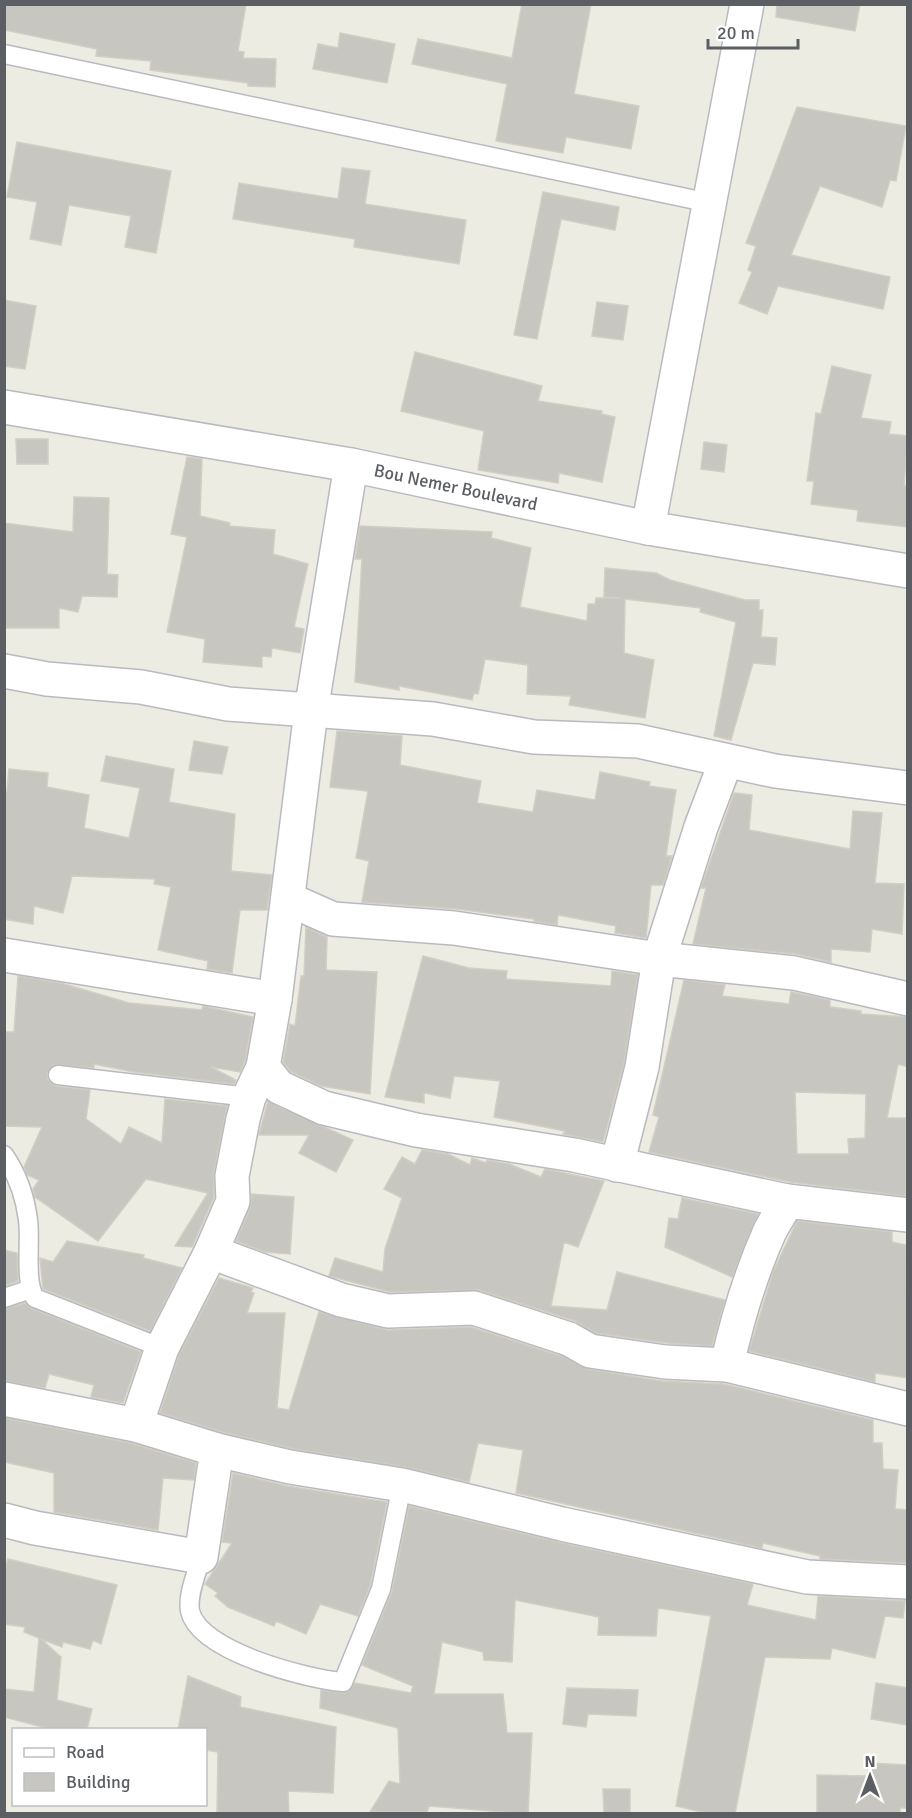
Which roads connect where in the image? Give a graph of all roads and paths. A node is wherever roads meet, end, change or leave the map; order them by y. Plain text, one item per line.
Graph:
1 (747, 4) edge
2 (4, 54) edge
3 (710, 203) junction
4 (4, 407) edge
5 (351, 465) junction
6 (648, 528) junction
7 (908, 571) edge
8 (4, 671) edge
9 (311, 711) junction
10 (726, 761) junction
11 (908, 788) edge
12 (288, 899) junction
13 (4, 955) edge
14 (659, 959) junction
15 (275, 999) junction
16 (908, 999) edge
17 (263, 1067) junction
18 (58, 1076) dead end
19 (249, 1097) junction
20 (4, 1155) edge
21 (617, 1165) junction
22 (787, 1201) junction
23 (908, 1215) edge
24 (212, 1252) junction
25 (31, 1289) junction
26 (4, 1298) edge
27 (162, 1348) junction
28 (727, 1365) junction
29 (4, 1399) edge
30 (908, 1409) edge
31 (136, 1425) junction
32 (217, 1450) junction
33 (402, 1485) junction
34 (4, 1520) edge
35 (201, 1557) junction
36 (908, 1582) edge

1 - 3 street
2 - 3 lane
3 - 6 street
4 - 5 street, Bou Nemer Boulevard
5 - 6 street, Bou Nemer Boulevard
5 - 9 street
6 - 7 street, Bou Nemer Boulevard
8 - 9 street
9 - 10 street
9 - 12 street
10 - 11 street
10 - 14 street
12 - 14 street
12 - 15 street
13 - 15 street
14 - 16 street
14 - 21 street
15 - 17 street
17 - 19 street
17 - 21 street
18 - 19 lane
19 - 24 street
20 - 25 lane
21 - 22 street
22 - 23 street
22 - 28 street
24 - 27 street
24 - 28 street
25 - 26 lane
25 - 27 lane
27 - 31 street
28 - 30 street
29 - 31 street
31 - 32 street
32 - 33 street
32 - 35 street
33 - 35 lane
33 - 36 street
34 - 35 street

